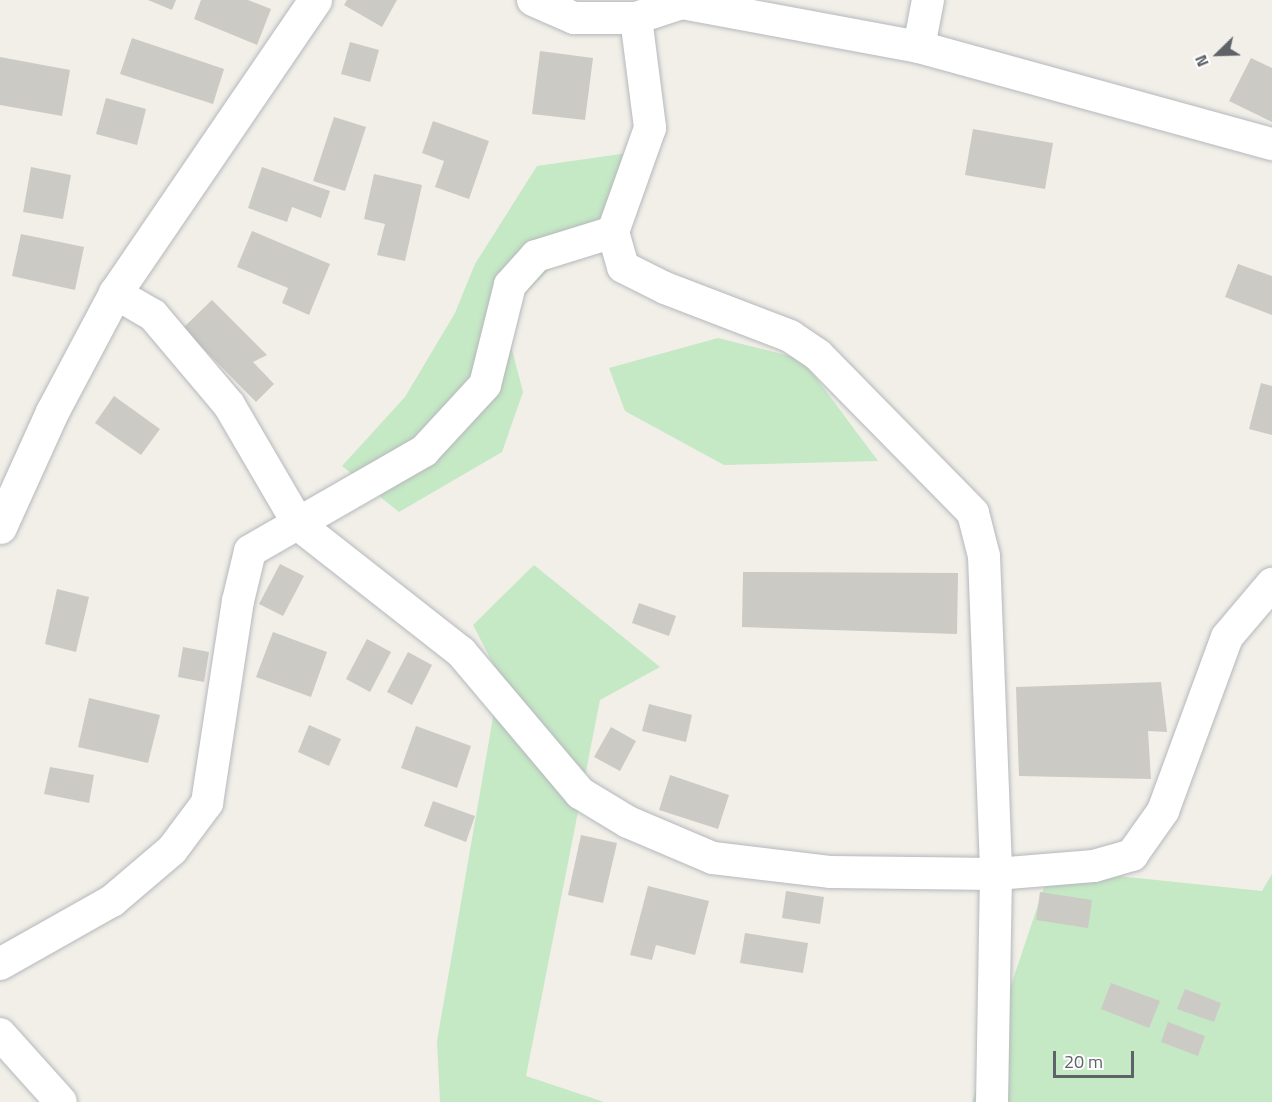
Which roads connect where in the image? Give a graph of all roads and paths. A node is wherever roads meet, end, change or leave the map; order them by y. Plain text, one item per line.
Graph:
1 (315, 0) edge
2 (533, 0) edge
3 (928, 0) edge
4 (636, 18) junction
5 (920, 47) junction
6 (1272, 144) edge
7 (613, 232) junction
8 (115, 293) junction
9 (299, 525) junction
10 (0, 527) edge
11 (1272, 584) edge
12 (996, 874) junction
13 (0, 964) edge
14 (0, 1034) edge
15 (61, 1102) edge
16 (992, 1102) edge

1 - 8 street
2 - 4 street
3 - 5 street
4 - 5 street
4 - 7 street
5 - 6 street
7 - 9 street
7 - 12 street
8 - 9 street
8 - 10 street
9 - 12 street
9 - 13 street
11 - 12 street
12 - 16 street
14 - 15 street

